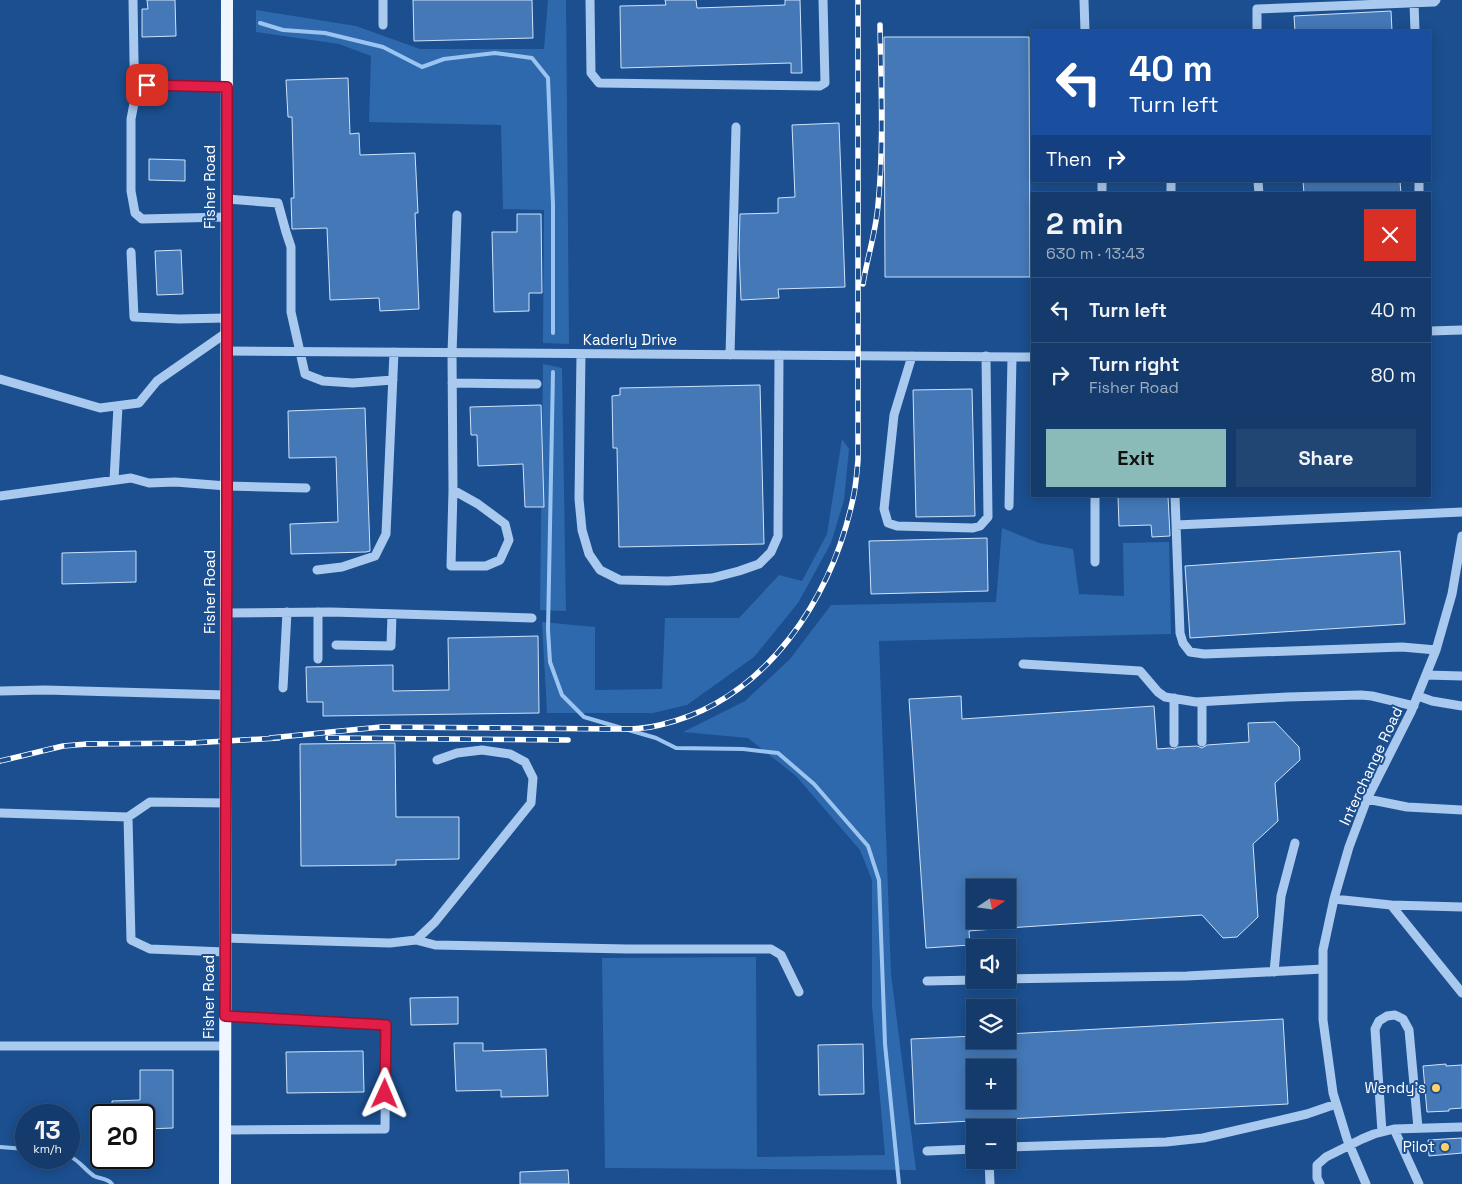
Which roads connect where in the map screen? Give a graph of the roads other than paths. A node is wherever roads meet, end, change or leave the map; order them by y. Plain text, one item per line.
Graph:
1 (133, 0) edge
2 (227, 0) edge
3 (383, 0) edge
4 (590, 0) edge
5 (823, 0) edge
6 (1084, 0) edge
7 (1436, 0) edge
8 (1414, 3) junction
9 (383, 25) dead end
10 (1085, 30) edge
11 (1257, 30) edge
12 (1415, 30) edge
13 (227, 87) junction
14 (136, 93) junction
15 (736, 127) dead end
16 (227, 199) junction
17 (457, 215) dead end
18 (227, 217) junction
19 (131, 252) dead end
20 (226, 318) junction
21 (1462, 330) edge
22 (1431, 332) edge
23 (226, 333) junction
24 (226, 351) junction
25 (300, 351) junction
26 (394, 352) junction
27 (452, 353) junction
28 (581, 354) junction
29 (730, 354) junction
30 (779, 355) junction
31 (912, 356) junction
32 (986, 356) junction
33 (1012, 357) junction
34 (1031, 357) edge
35 (0, 379) edge
36 (393, 380) junction
37 (452, 383) junction
38 (537, 384) dead end
39 (118, 406) junction
40 (114, 480) junction
41 (227, 486) junction
42 (306, 488) dead end
43 (453, 490) junction
44 (0, 496) edge
45 (1095, 497) edge
46 (1175, 497) edge
47 (1009, 506) dead end
48 (1462, 512) edge
49 (1176, 525) junction
50 (1462, 536) edge
51 (1095, 562) dead end
52 (316, 570) dead end
53 (1452, 590) junction
54 (1462, 594) edge
55 (226, 612) junction
56 (287, 612) junction
57 (318, 612) junction
58 (392, 614) junction
59 (532, 618) dead end
60 (336, 645) dead end
61 (1436, 650) junction
62 (318, 659) dead end
63 (1023, 664) dead end
64 (1426, 675) junction
65 (1462, 676) edge
66 (283, 688) dead end
67 (0, 691) edge
68 (226, 696) junction
69 (1418, 696) junction
70 (1174, 698) junction
71 (1202, 702) junction
72 (1414, 706) junction
73 (1462, 706) edge
74 (1202, 742) dead end
75 (1174, 743) dead end
76 (437, 760) dead end
77 (1368, 800) junction
78 (226, 803) junction
79 (1462, 810) edge
80 (0, 813) edge
81 (128, 817) junction
82 (1295, 843) dead end
83 (1334, 899) junction
84 (1391, 905) junction
85 (1462, 906) edge
86 (225, 938) junction
87 (416, 940) junction
88 (225, 952) junction
89 (1323, 969) junction
90 (1274, 972) junction
91 (1016, 979) edge
92 (966, 980) edge
93 (927, 981) dead end
94 (799, 992) dead end
95 (1462, 992) edge
96 (225, 1016) junction
97 (0, 1046) edge
98 (225, 1046) junction
99 (1336, 1104) junction
100 (1462, 1127) edge
101 (1394, 1128) junction
102 (1418, 1128) junction
103 (225, 1130) junction
104 (1382, 1132) junction
105 (1349, 1145) junction
106 (1016, 1147) edge
107 (966, 1149) edge
108 (927, 1151) dead end
109 (989, 1169) edge
110 (225, 1184) edge
111 (990, 1184) edge
112 (1320, 1184) edge
113 (1366, 1184) edge
114 (1419, 1184) edge

1 - 14 street
2 - 13 main road, Fisher Road
3 - 9 street
4 - 5 street
6 - 10 street
7 - 8 street
8 - 11 street
8 - 12 street
13 - 14 street
13 - 16 main road, Fisher Road
14 - 18 street
15 - 29 street
16 - 18 main road, Fisher Road
16 - 25 street
17 - 27 street
18 - 20 main road, Fisher Road
19 - 20 street
20 - 23 main road, Fisher Road
21 - 22 street
23 - 24 main road, Fisher Road
23 - 39 street
24 - 25 street, Kaderly Drive
24 - 41 main road, Fisher Road
25 - 26 street, Kaderly Drive
25 - 36 street
26 - 27 street, Kaderly Drive
26 - 36 street
27 - 28 street, Kaderly Drive
27 - 37 street
28 - 29 street, Kaderly Drive
28 - 30 street
29 - 30 street, Kaderly Drive
30 - 31 street, Kaderly Drive
31 - 32 street, Kaderly Drive
31 - 32 street
32 - 33 street, Kaderly Drive
33 - 34 street, Kaderly Drive
33 - 47 street
35 - 39 street
36 - 52 street
37 - 38 street
37 - 43 street
39 - 40 street
40 - 41 street
40 - 44 street
41 - 42 street
41 - 55 main road, Fisher Road
43 - 43 street
45 - 51 street
46 - 49 street
48 - 49 street
49 - 61 street
50 - 53 street, Interchange Road
53 - 54 street
53 - 61 street, Interchange Road
55 - 56 street
55 - 68 main road, Fisher Road
56 - 57 street
56 - 66 street
57 - 58 street
57 - 62 street
58 - 59 street
58 - 60 street
61 - 64 street, Interchange Road
63 - 70 street
64 - 65 street
64 - 69 street, Interchange Road
67 - 68 street
68 - 78 main road, Fisher Road
69 - 72 street, Interchange Road
69 - 73 street
70 - 71 street
70 - 75 street
71 - 72 street
71 - 74 street
72 - 77 street, Interchange Road
76 - 87 street
77 - 79 street
77 - 83 street, Interchange Road
78 - 81 street
78 - 86 main road, Fisher Road
80 - 81 street
81 - 88 street
82 - 90 street
83 - 84 street
83 - 89 street, Interchange Road
84 - 85 street
84 - 95 street
86 - 87 street
86 - 88 main road, Fisher Road
87 - 94 street
88 - 96 main road, Fisher Road
89 - 90 street
89 - 99 street, Interchange Road
90 - 91 street
92 - 93 street
96 - 98 main road, Fisher Road
96 - 103 street
97 - 98 street
98 - 103 main road, Fisher Road
99 - 105 street, Interchange Road
99 - 106 street
100 - 102 street
101 - 102 street
101 - 104 street
101 - 114 street
102 - 104 street
103 - 110 main road, Fisher Road
104 - 105 street
105 - 112 street
105 - 113 street, Interchange Road
107 - 108 street
109 - 111 street

